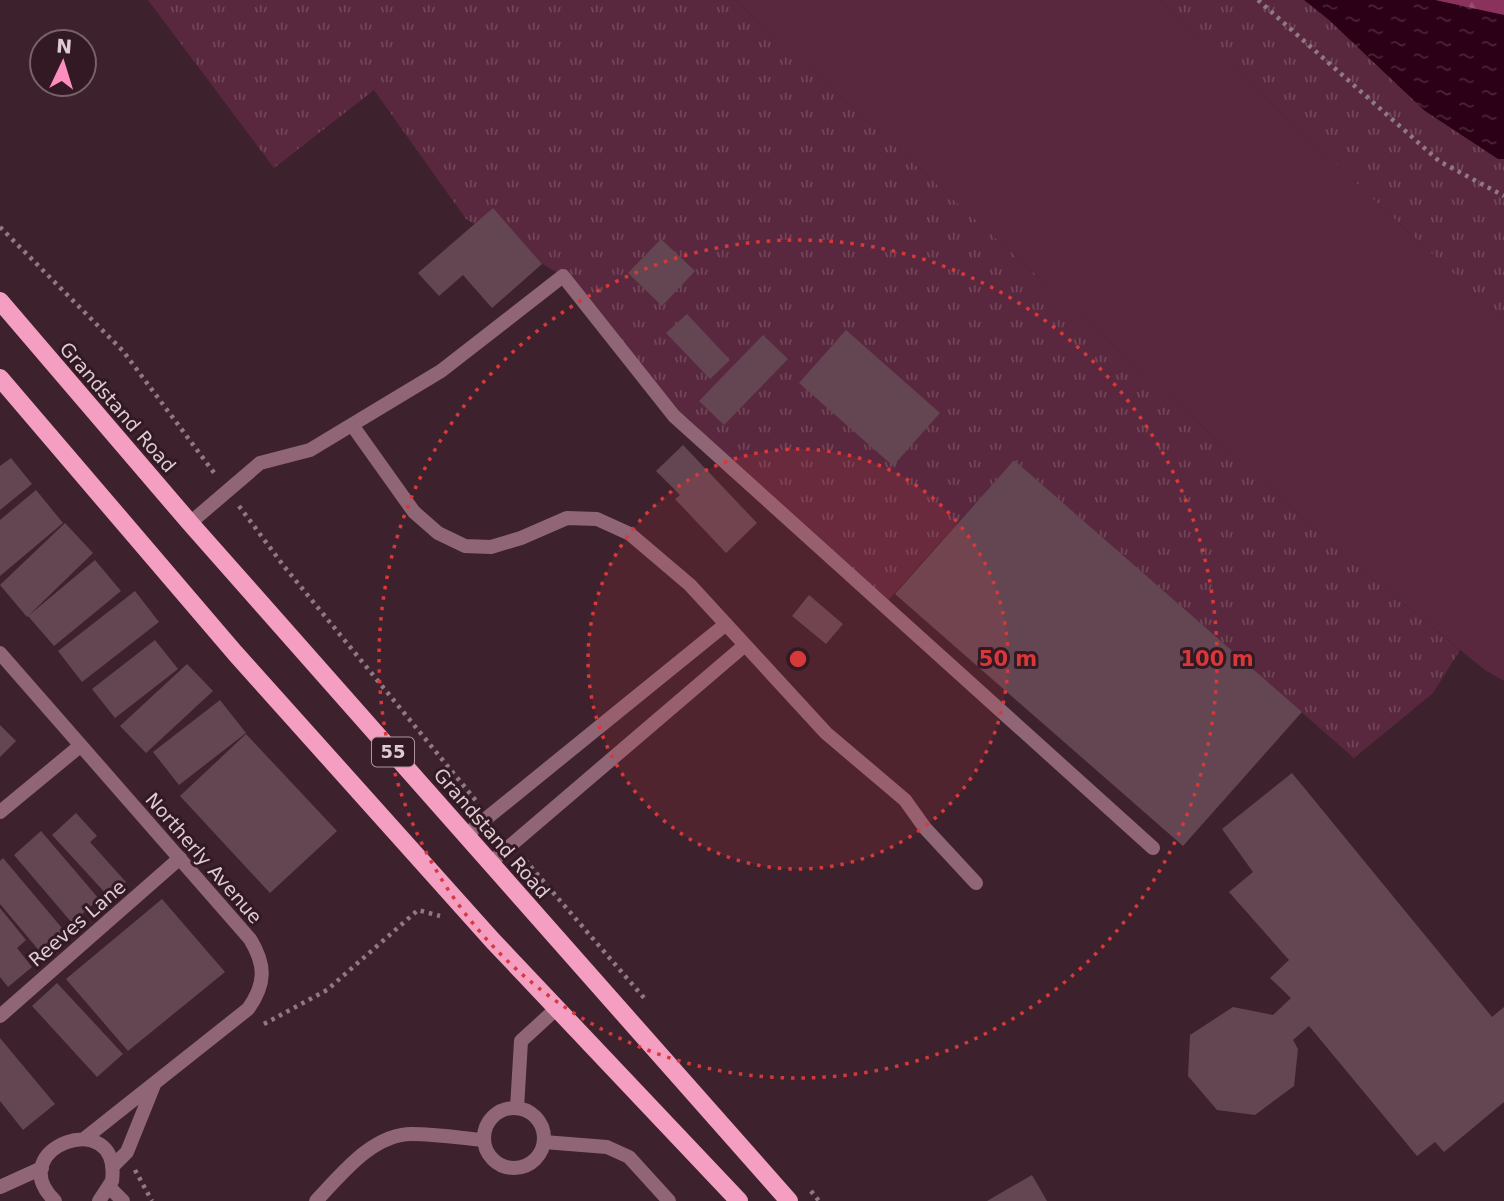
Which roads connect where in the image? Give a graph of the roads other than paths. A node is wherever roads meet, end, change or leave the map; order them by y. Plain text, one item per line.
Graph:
1 (0, 300) edge
2 (0, 378) edge
3 (352, 425) junction
4 (190, 523) junction
5 (726, 624) junction
6 (745, 645) junction
7 (0, 653) edge
8 (80, 746) junction
9 (0, 812) edge
10 (466, 835) junction
11 (1153, 848) dead end
12 (180, 858) junction
13 (490, 863) junction
14 (976, 883) dead end
15 (556, 1009) junction
16 (0, 1016) edge
17 (154, 1085) junction
18 (517, 1108) junction
19 (84, 1139) junction
20 (484, 1140) junction
21 (544, 1142) junction
22 (112, 1167) junction
23 (42, 1168) junction
24 (0, 1187) edge
25 (110, 1188) junction
26 (55, 1201) edge
27 (99, 1201) edge
28 (123, 1201) edge
29 (316, 1201) edge
30 (669, 1201) edge
31 (739, 1201) edge
32 (789, 1201) edge

1 - 4 main road, Grandstand Road / 55
2 - 15 main road, 55
3 - 4 street
3 - 5 street
3 - 11 street
4 - 10 main road, Grandstand Road / 55
5 - 6 street
5 - 10 street
6 - 13 street
6 - 14 street
7 - 8 street, Northerly Avenue
8 - 9 street
8 - 12 street, Northerly Avenue
10 - 13 main road, Grandstand Road / 55
12 - 16 street, Reeves Lane
12 - 17 street, Northerly Avenue
13 - 32 main road, Grandstand Road / 55
15 - 18 street
15 - 31 main road, 55
17 - 19 street, Northerly Avenue
17 - 22 street, Northerly Avenue
18 - 20 street
18 - 21 street
19 - 22 street
19 - 23 street, Northerly Avenue
20 - 21 street
20 - 29 street
21 - 30 street
22 - 25 street
23 - 24 street
23 - 26 street
25 - 27 street
25 - 28 street

